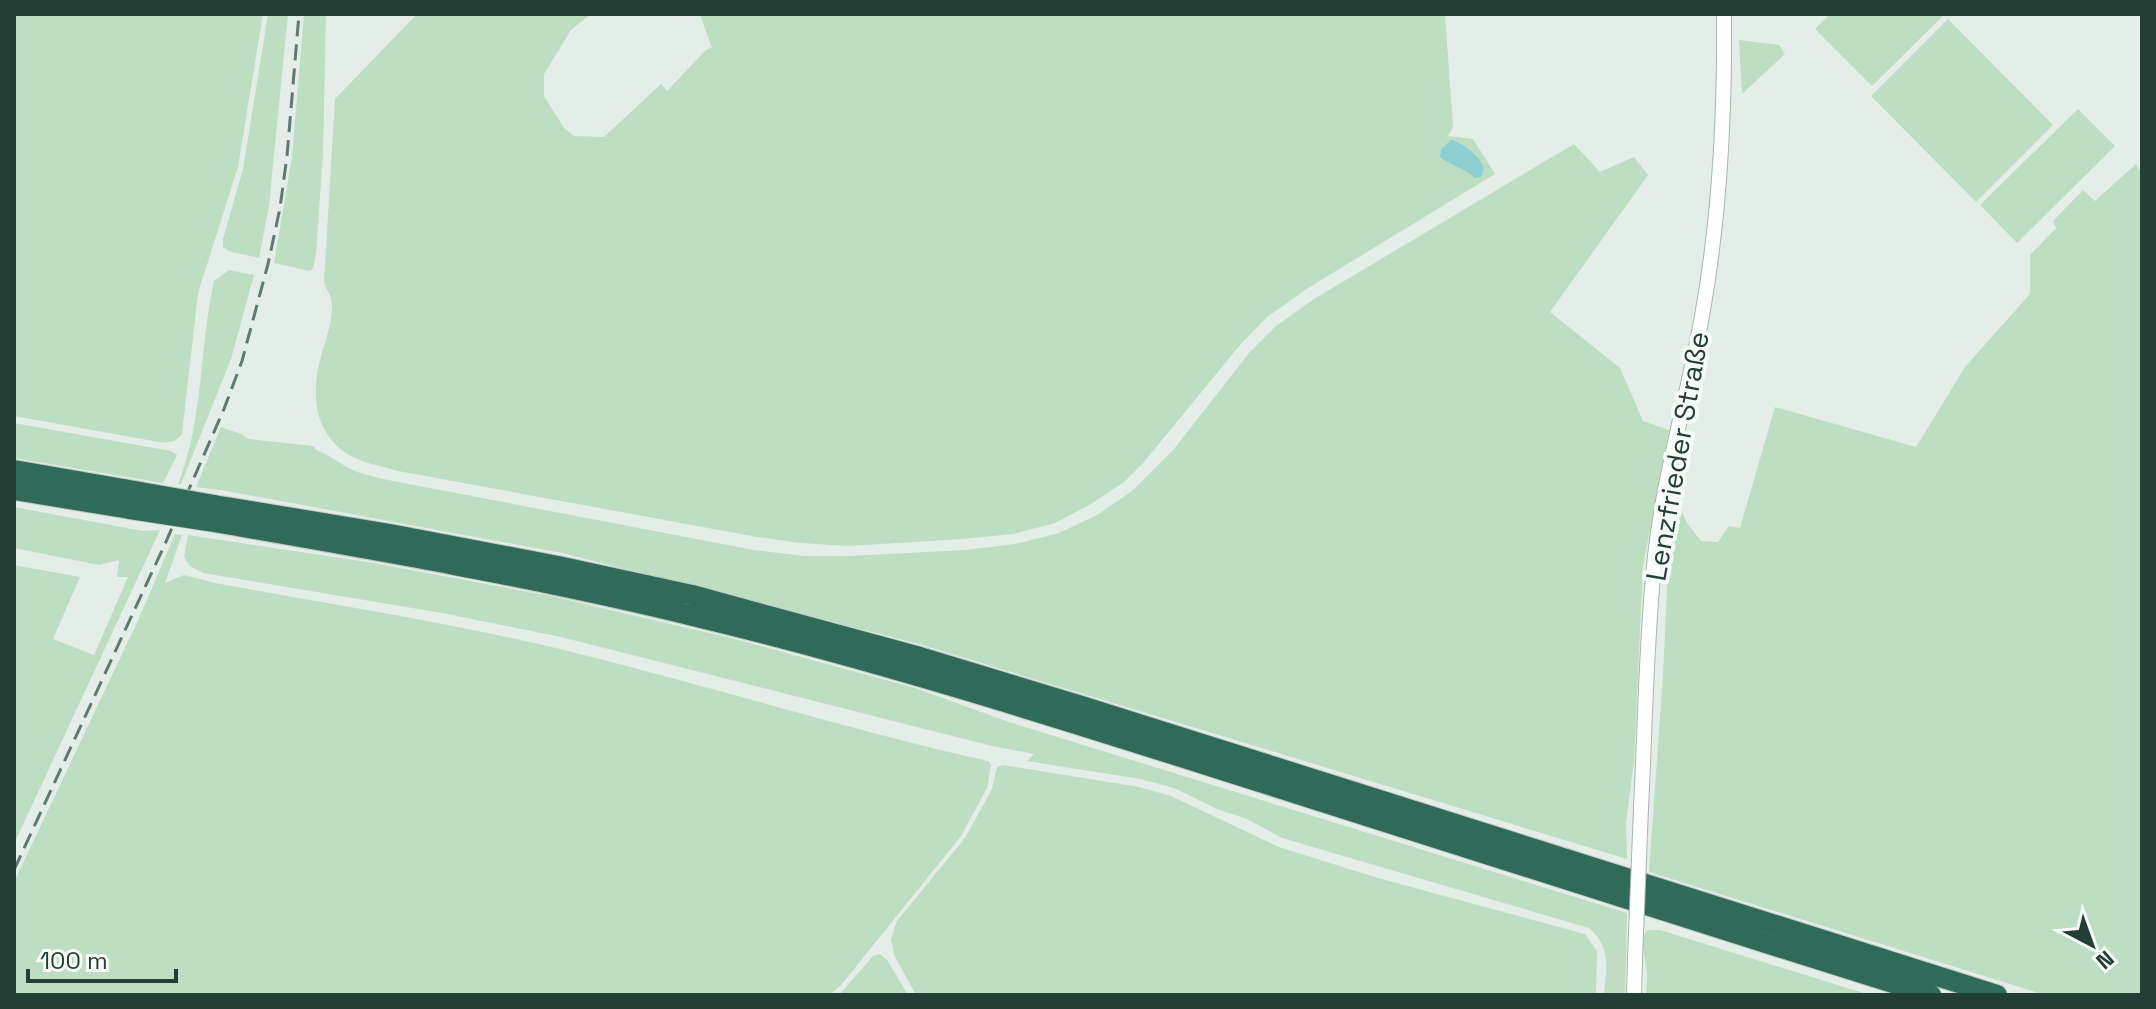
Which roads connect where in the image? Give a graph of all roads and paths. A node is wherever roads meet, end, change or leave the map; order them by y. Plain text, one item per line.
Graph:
1 (1724, 14) edge
2 (14, 470) edge
3 (14, 490) edge
4 (133, 500) junction
5 (211, 513) junction
6 (1634, 995) edge
7 (1931, 995) edge
8 (1997, 995) edge

1 - 6 street, Lenzfrieder Straße, bridge
2 - 4 highway
3 - 4 highway
4 - 5 highway, bridge
5 - 7 highway
5 - 8 highway

